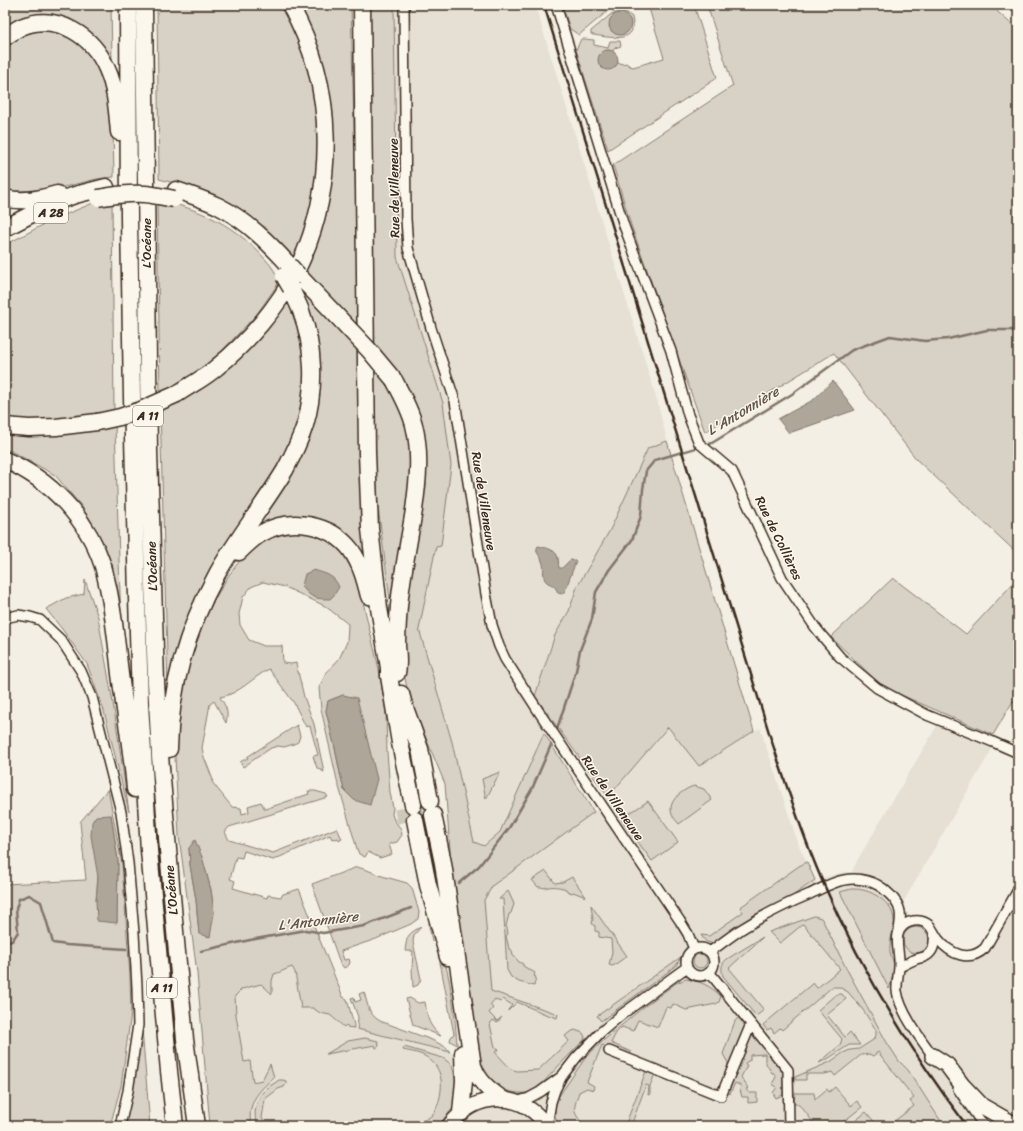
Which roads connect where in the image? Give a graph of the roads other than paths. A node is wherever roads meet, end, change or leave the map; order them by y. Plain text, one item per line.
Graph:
1 (128, 5) edge
2 (144, 5) edge
3 (290, 5) edge
4 (362, 5) edge
5 (404, 5) edge
6 (556, 5) edge
7 (5, 37) edge
8 (100, 189) junction
9 (5, 198) edge
10 (129, 218) junction
11 (5, 228) edge
12 (5, 234) edge
13 (291, 276) junction
14 (5, 426) edge
15 (5, 460) edge
16 (203, 602) junction
17 (5, 618) edge
18 (393, 675) junction
19 (1018, 753) edge
20 (427, 784) junction
21 (418, 812) junction
22 (166, 826) junction
23 (437, 832) junction
24 (149, 850) junction
25 (1018, 890) edge
26 (900, 911) junction
27 (914, 920) junction
28 (899, 930) junction
29 (934, 934) junction
30 (898, 946) junction
31 (694, 949) junction
32 (949, 951) junction
33 (710, 952) junction
34 (928, 954) junction
35 (916, 958) junction
36 (687, 967) junction
37 (900, 968) junction
38 (710, 973) junction
39 (751, 1024) junction
40 (609, 1051) dead end
41 (933, 1056) junction
42 (562, 1076) junction
43 (509, 1100) junction
44 (460, 1113) junction
45 (120, 1126) edge
46 (175, 1126) edge
47 (196, 1126) edge
48 (449, 1126) edge
49 (547, 1126) edge
50 (789, 1126) edge
51 (984, 1126) edge
52 (1017, 1126) edge

1 - 10 highway, L’Océane / A 11
2 - 22 highway, L’Océane / A 11
3 - 14 highway, bridge
4 - 18 highway
5 - 31 street, Rue de Villeneuve
6 - 19 street, Rue de Collières
7 - 10 highway
8 - 9 highway
8 - 11 highway
8 - 12 highway, A 28
8 - 13 highway, bridge
10 - 24 highway, L’Océane / A 11
13 - 16 highway
13 - 18 highway, bridge
15 - 24 highway
16 - 18 highway
16 - 22 highway
17 - 45 street
18 - 20 highway
18 - 21 highway
20 - 21 highway
20 - 23 highway
21 - 23 highway
21 - 44 highway
22 - 47 highway, L’Océane / A 11
23 - 43 highway
24 - 46 highway, L’Océane / A 11
25 - 32 street
26 - 27 street
26 - 28 street
26 - 33 street
27 - 28 street
27 - 29 street
28 - 30 street
29 - 32 street
29 - 34 street
30 - 35 street
30 - 37 street
31 - 33 street
31 - 36 street
32 - 34 street
33 - 38 street
34 - 35 street
35 - 37 street
36 - 38 street
36 - 42 street
37 - 41 street
38 - 39 street
39 - 40 street
39 - 50 street
41 - 51 street
41 - 52 highway
42 - 43 street
42 - 49 street
43 - 44 main road
43 - 49 main road
44 - 48 main road

